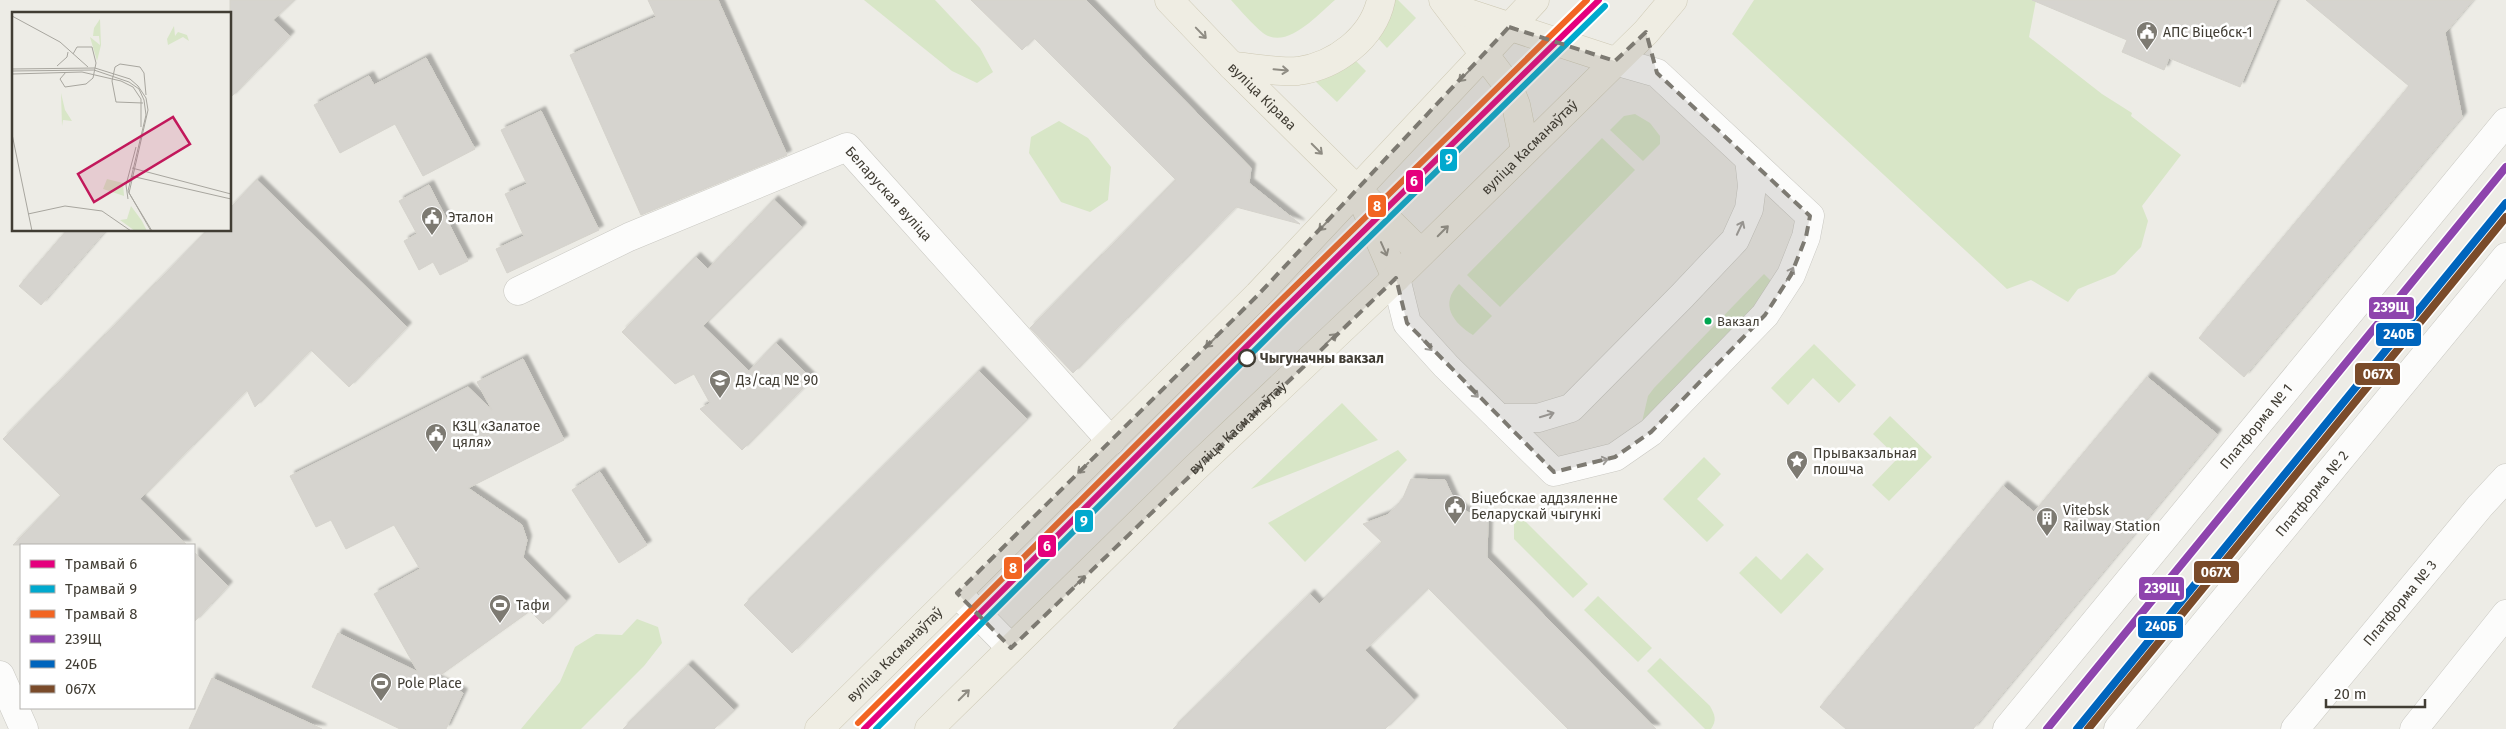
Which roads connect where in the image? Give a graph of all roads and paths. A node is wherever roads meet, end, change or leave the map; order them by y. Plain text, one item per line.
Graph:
1 (1169, 0) edge
2 (1381, 0) edge
3 (1535, 0) edge
4 (1673, 0) edge
5 (1446, 4) edge
6 (1509, 27) junction
7 (1646, 32) junction
8 (1485, 54) junction
9 (1615, 61) junction
10 (1232, 66) junction
11 (1657, 73) junction
12 (2506, 122) edge
13 (1525, 150) junction
14 (1749, 159) junction
15 (1357, 189) junction
16 (1421, 253) junction
17 (2506, 257) edge
18 (1396, 278) junction
19 (518, 291) dead end
20 (1499, 418) junction
21 (1111, 441) junction
22 (2506, 478) edge
23 (957, 593) junction
24 (2506, 614) edge
25 (1011, 648) junction
26 (0, 675) edge
27 (24, 729) edge
28 (819, 729) edge
29 (929, 729) edge
30 (2007, 729) edge
31 (2118, 729) edge
32 (2295, 729) edge
33 (2414, 729) edge

1 -> 10 main road, вуліца Кірава
10 -> 2 main road
3 - 6 main road, вуліца Касманаўтаў
4 - 7 main road, вуліца Касманаўтаў
5 - 6 main road
5 - 8 main road
6 - 8 main road, вуліца Касманаўтаў
6 - 9 main road
7 - 9 main road, вуліца Касманаўтаў
7 - 11 street
8 - 13 main road
8 -> 15 main road, вуліца Касманаўтаў
9 - 11 street
9 - 13 main road, вуліца Касманаўтаў
10 -> 15 main road, вуліца Кірава
11 - 14 street
12 - 30 street, Платформа № 1
16 -> 13 main road, вуліца Касманаўтаў
20 -> 14 street
20 -> 14 street
15 - 16 main road, вуліца Кірава
15 -> 18 main road, вуліца Кірава
15 -> 21 main road, вуліца Касманаўтаў
16 - 18 main road, вуліца Касманаўтаў
17 - 31 street, Платформа № 2
18 -> 20 street
25 -> 18 main road, вуліца Касманаўтаў
19 - 21 street, Беларуская вуліца
21 -> 23 main road, вуліца Касманаўтаў
22 - 32 street, Платформа № 3
23 - 25 street
23 - 28 main road, вуліца Касманаўтаў
24 - 33 street
29 -> 25 main road, вуліца Касманаўтаў
26 - 27 street

